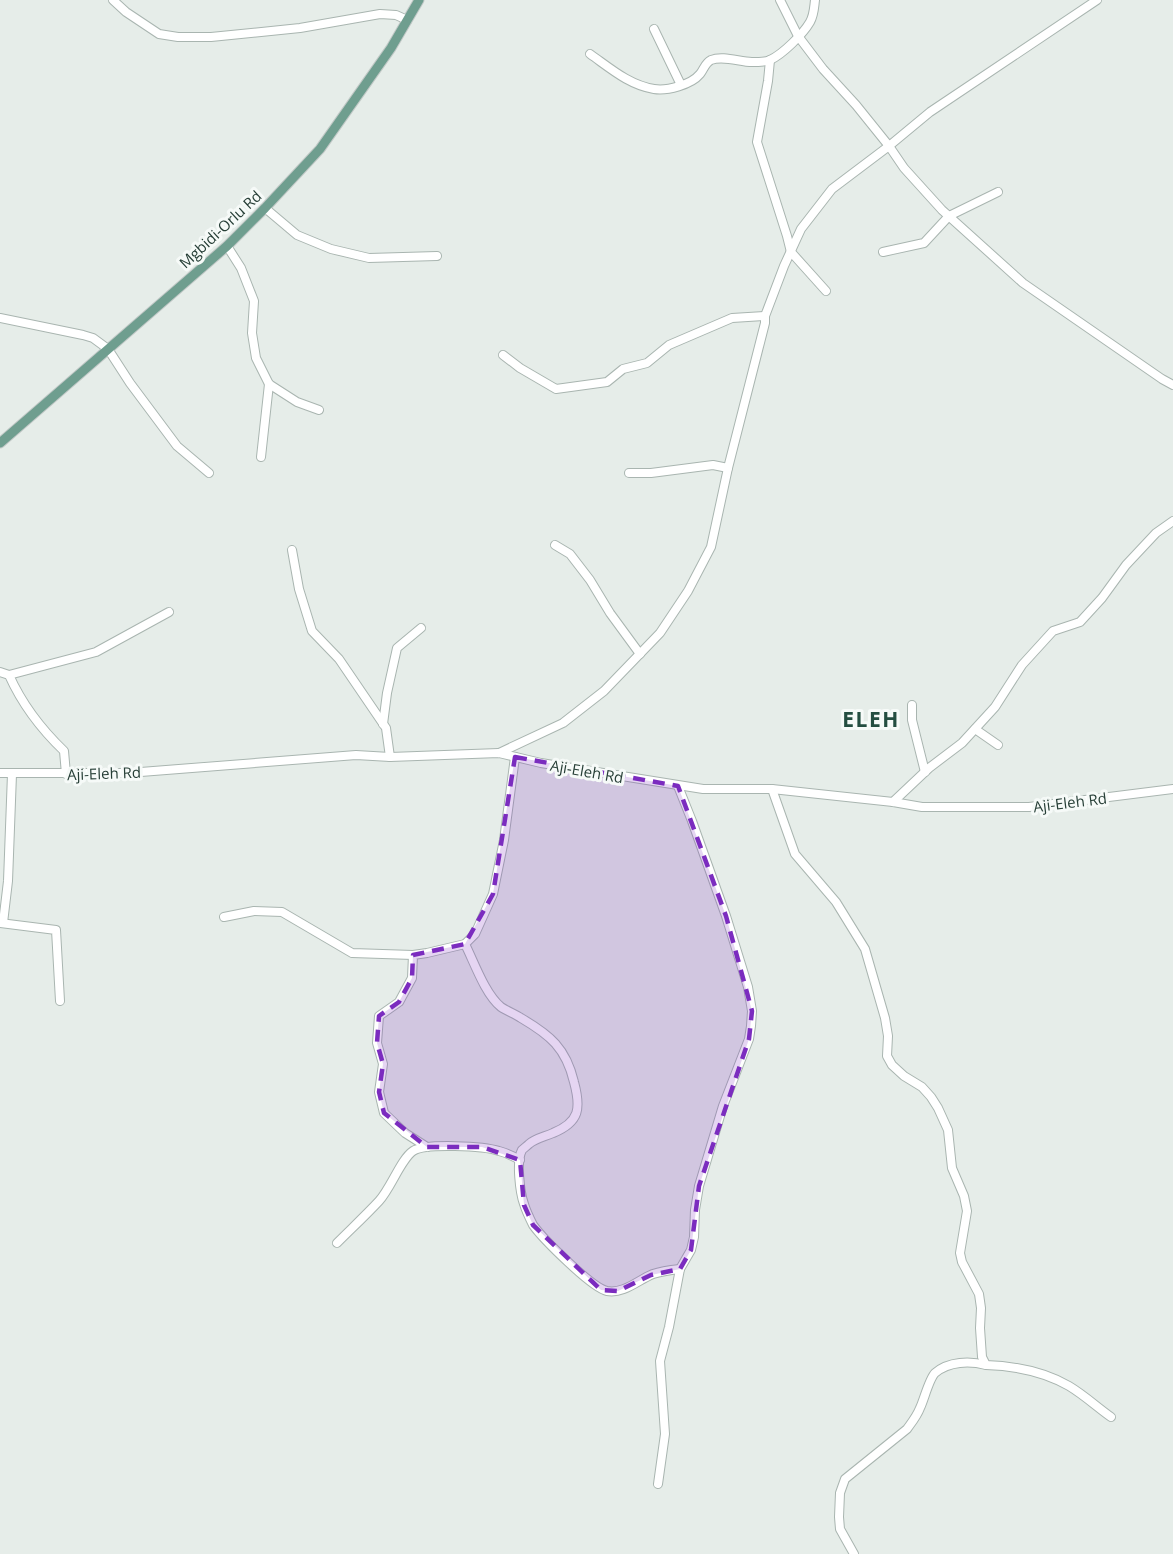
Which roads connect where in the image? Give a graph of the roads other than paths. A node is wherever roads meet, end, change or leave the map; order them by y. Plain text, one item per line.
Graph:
1 (113, 0) edge
2 (419, 0) edge
3 (780, 0) edge
4 (815, 0) edge
5 (1096, 0) edge
6 (407, 21) junction
7 (654, 28) dead end
8 (798, 36) junction
9 (590, 54) dead end
10 (770, 60) junction
11 (681, 86) junction
12 (889, 146) junction
13 (998, 192) dead end
14 (265, 208) junction
15 (949, 216) junction
16 (227, 246) junction
17 (790, 252) junction
18 (884, 252) dead end
19 (437, 256) dead end
20 (826, 291) dead end
21 (765, 316) junction
22 (0, 318) edge
23 (108, 349) junction
24 (503, 355) dead end
25 (269, 384) junction
26 (1173, 385) edge
27 (319, 410) dead end
28 (0, 443) edge
29 (261, 457) dead end
30 (728, 468) junction
31 (209, 473) dead end
32 (628, 473) dead end
33 (1173, 521) edge
34 (555, 545) dead end
35 (292, 550) dead end
36 (169, 612) dead end
37 (421, 628) dead end
38 (640, 654) junction
39 (4, 674) edge
40 (912, 705) dead end
41 (383, 724) junction
42 (975, 729) junction
43 (998, 745) dead end
44 (499, 753) junction
45 (390, 757) junction
46 (515, 757) junction
47 (925, 772) junction
48 (0, 773) edge
49 (12, 774) junction
50 (66, 774) junction
51 (678, 786) junction
52 (772, 789) junction
53 (1173, 789) edge
54 (892, 802) junction
55 (224, 917) dead end
56 (2, 923) edge
57 (465, 944) junction
58 (413, 955) junction
59 (60, 1001) dead end
60 (427, 1147) junction
61 (520, 1160) junction
62 (336, 1243) dead end
63 (680, 1269) junction
64 (986, 1365) junction
65 (1111, 1417) dead end
66 (658, 1484) dead end
67 (854, 1554) edge

1 - 6 street
2 - 6 main road, Mgbidi-Orlu Rd
3 - 8 street
4 - 8 street
5 - 12 street
6 - 14 main road, Mgbidi-Orlu Rd
7 - 11 street
8 - 10 street
8 - 12 street
9 - 11 street
10 - 11 street
10 - 17 street
12 - 15 street
12 - 17 street
13 - 15 street
14 - 16 main road, Mgbidi-Orlu Rd
14 - 19 street
15 - 18 street
15 - 26 street
16 - 23 main road, Mgbidi-Orlu Rd
16 - 25 street
17 - 20 street
17 - 21 street
21 - 24 street
21 - 30 street
22 - 23 street
23 - 28 main road, Mgbidi-Orlu Rd
23 - 31 street
25 - 27 street
25 - 29 street
30 - 32 street
30 - 38 street
33 - 42 street
34 - 38 street
35 - 41 street
36 - 39 street
37 - 41 street
38 - 44 street
39 - 50 street
40 - 47 street
41 - 45 street
42 - 43 street
42 - 47 street
44 - 45 street, Aji-Eleh Rd
44 - 46 street, Aji-Eleh Rd
45 - 50 street, Aji-Eleh Rd
46 - 51 street, Aji-Eleh Rd
46 - 57 street
47 - 54 street
48 - 49 street, Aji-Eleh Rd
49 - 50 street, Aji-Eleh Rd
49 - 56 street
51 - 52 street, Aji-Eleh Rd
51 - 63 street
52 - 54 street, Aji-Eleh Rd
52 - 64 street
53 - 54 street, Aji-Eleh Rd
55 - 58 street
56 - 59 street
57 - 58 street
57 - 61 street
58 - 60 street
60 - 61 street
60 - 62 street
61 - 63 street
63 - 66 street
64 - 65 street
64 - 67 street

